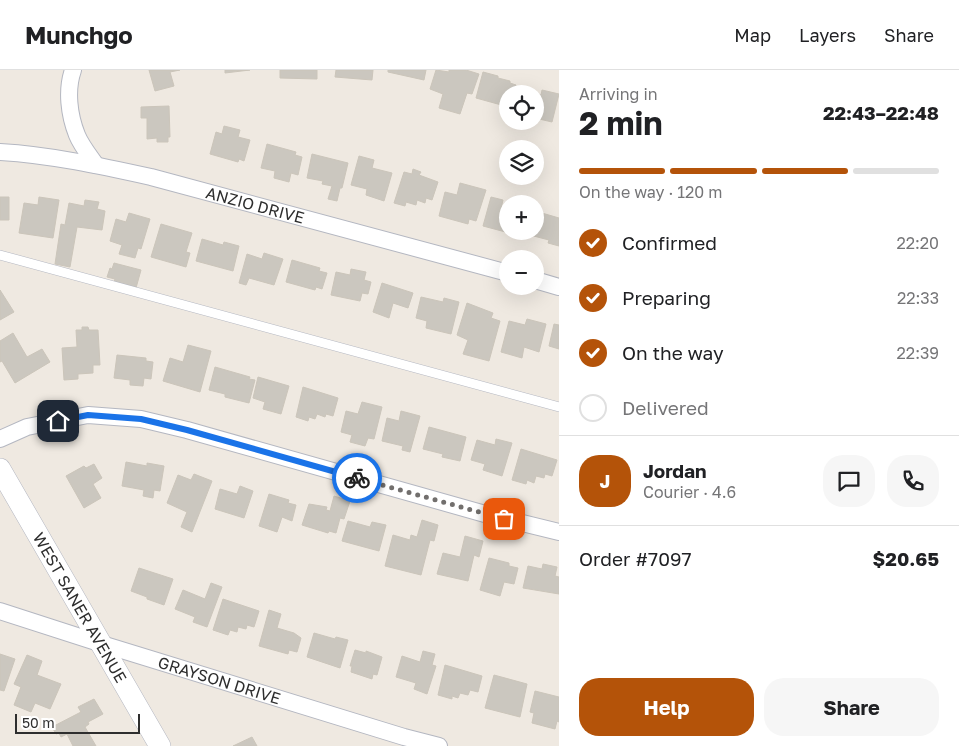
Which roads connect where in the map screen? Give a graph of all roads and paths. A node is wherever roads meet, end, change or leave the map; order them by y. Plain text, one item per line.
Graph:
1 (73, 70) edge
2 (0, 152) edge
3 (96, 165) junction
4 (0, 255) edge
5 (499, 271) edge
6 (544, 282) edge
7 (559, 286) edge
8 (559, 407) edge
9 (0, 439) edge
10 (0, 469) edge
11 (559, 532) edge
12 (0, 611) edge
13 (102, 644) junction
14 (160, 746) edge
15 (440, 746) edge

1 - 3 street
2 - 3 street, ANZIO DRIVE
3 - 5 street, ANZIO DRIVE
4 - 8 lane
6 - 7 street
9 - 11 street
10 - 13 street, WEST SANER AVENUE
12 - 13 street, GRAYSON DRIVE
13 - 14 street, WEST SANER AVENUE
13 - 15 street, GRAYSON DRIVE

